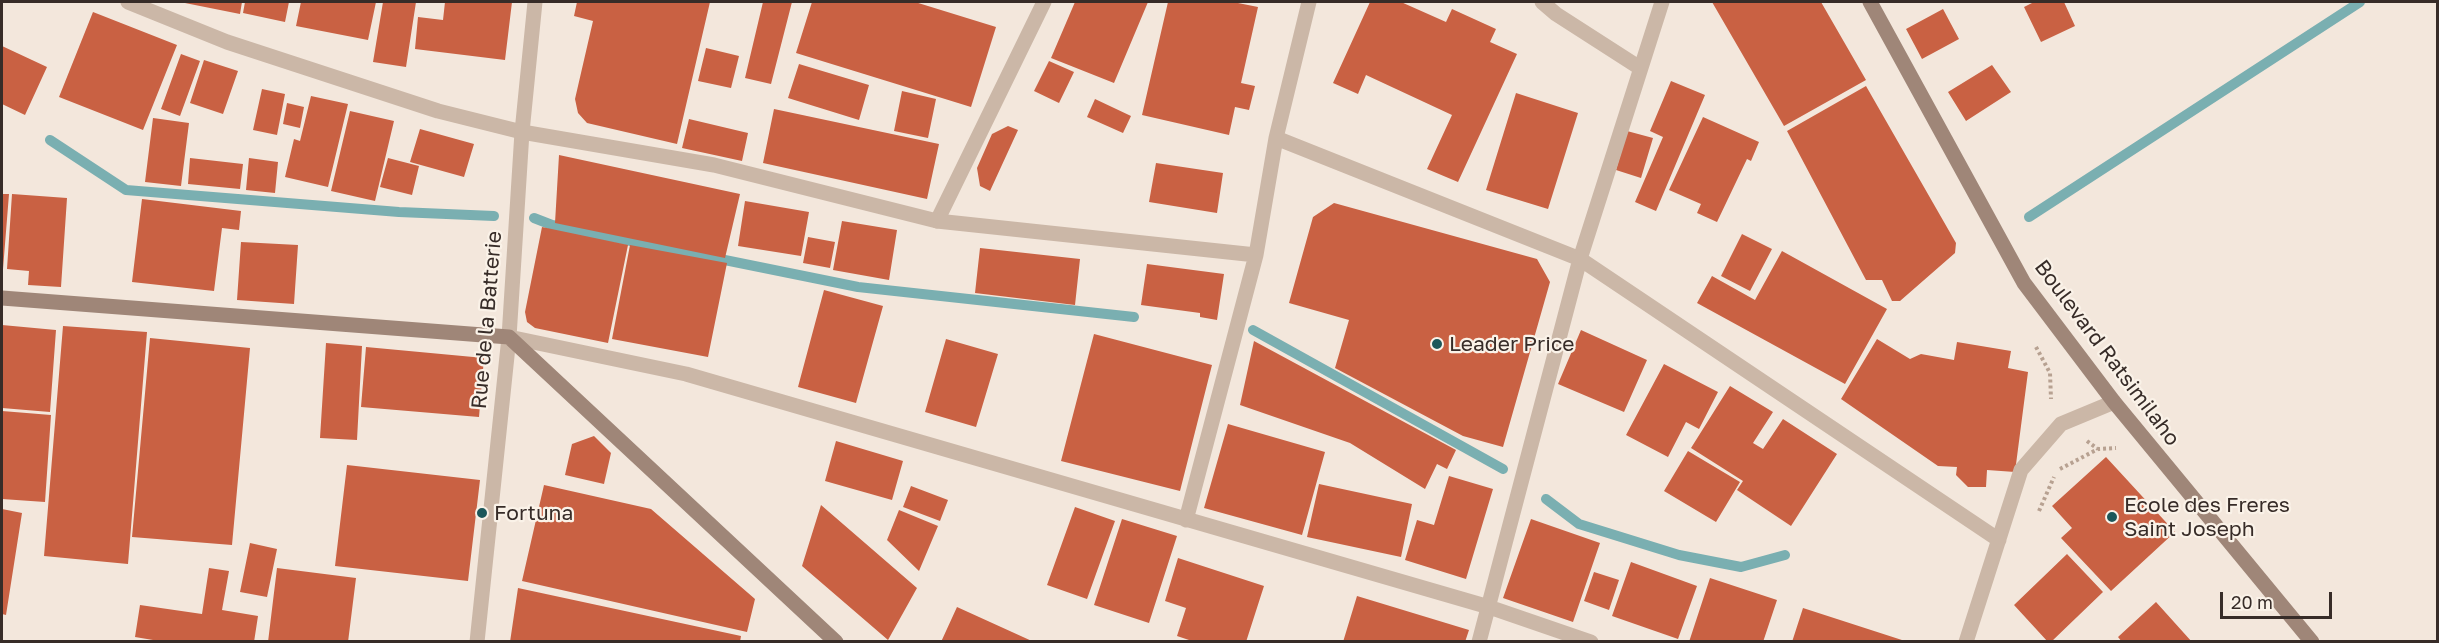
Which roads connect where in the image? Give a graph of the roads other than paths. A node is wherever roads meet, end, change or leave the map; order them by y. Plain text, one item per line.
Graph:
1 (128, 2) edge
2 (535, 2) edge
3 (1044, 2) edge
4 (1309, 2) edge
5 (1542, 2) edge
6 (1662, 2) edge
7 (1870, 2) edge
8 (1640, 68) junction
9 (522, 132) junction
10 (1276, 138) junction
11 (937, 221) junction
12 (1256, 255) junction
13 (1580, 259) junction
14 (2, 298) edge
15 (509, 337) junction
16 (2114, 402) junction
17 (1186, 520) junction
18 (1999, 540) junction
19 (1489, 607) junction
20 (477, 642) edge
21 (836, 642) edge
22 (1479, 642) edge
23 (1591, 642) edge
24 (1966, 642) edge
25 (2312, 642) edge

1 - 9 street
2 - 9 street, Rue de la Batterie
3 - 11 street
4 - 10 street
5 - 8 street
6 - 8 street
7 - 16 street, Boulevard Ratsimilaho
8 - 13 street
9 - 11 street
9 - 15 street, Rue de la Batterie
10 - 12 street
10 - 13 street
11 - 12 street
12 - 17 street
13 - 18 street
13 - 19 street
14 - 15 street
15 - 17 street
15 - 20 street, Rue de la Batterie
15 - 21 street
16 - 18 street
16 - 25 street, Boulevard Ratsimilaho
17 - 19 street
18 - 24 street
19 - 22 street
19 - 23 street

